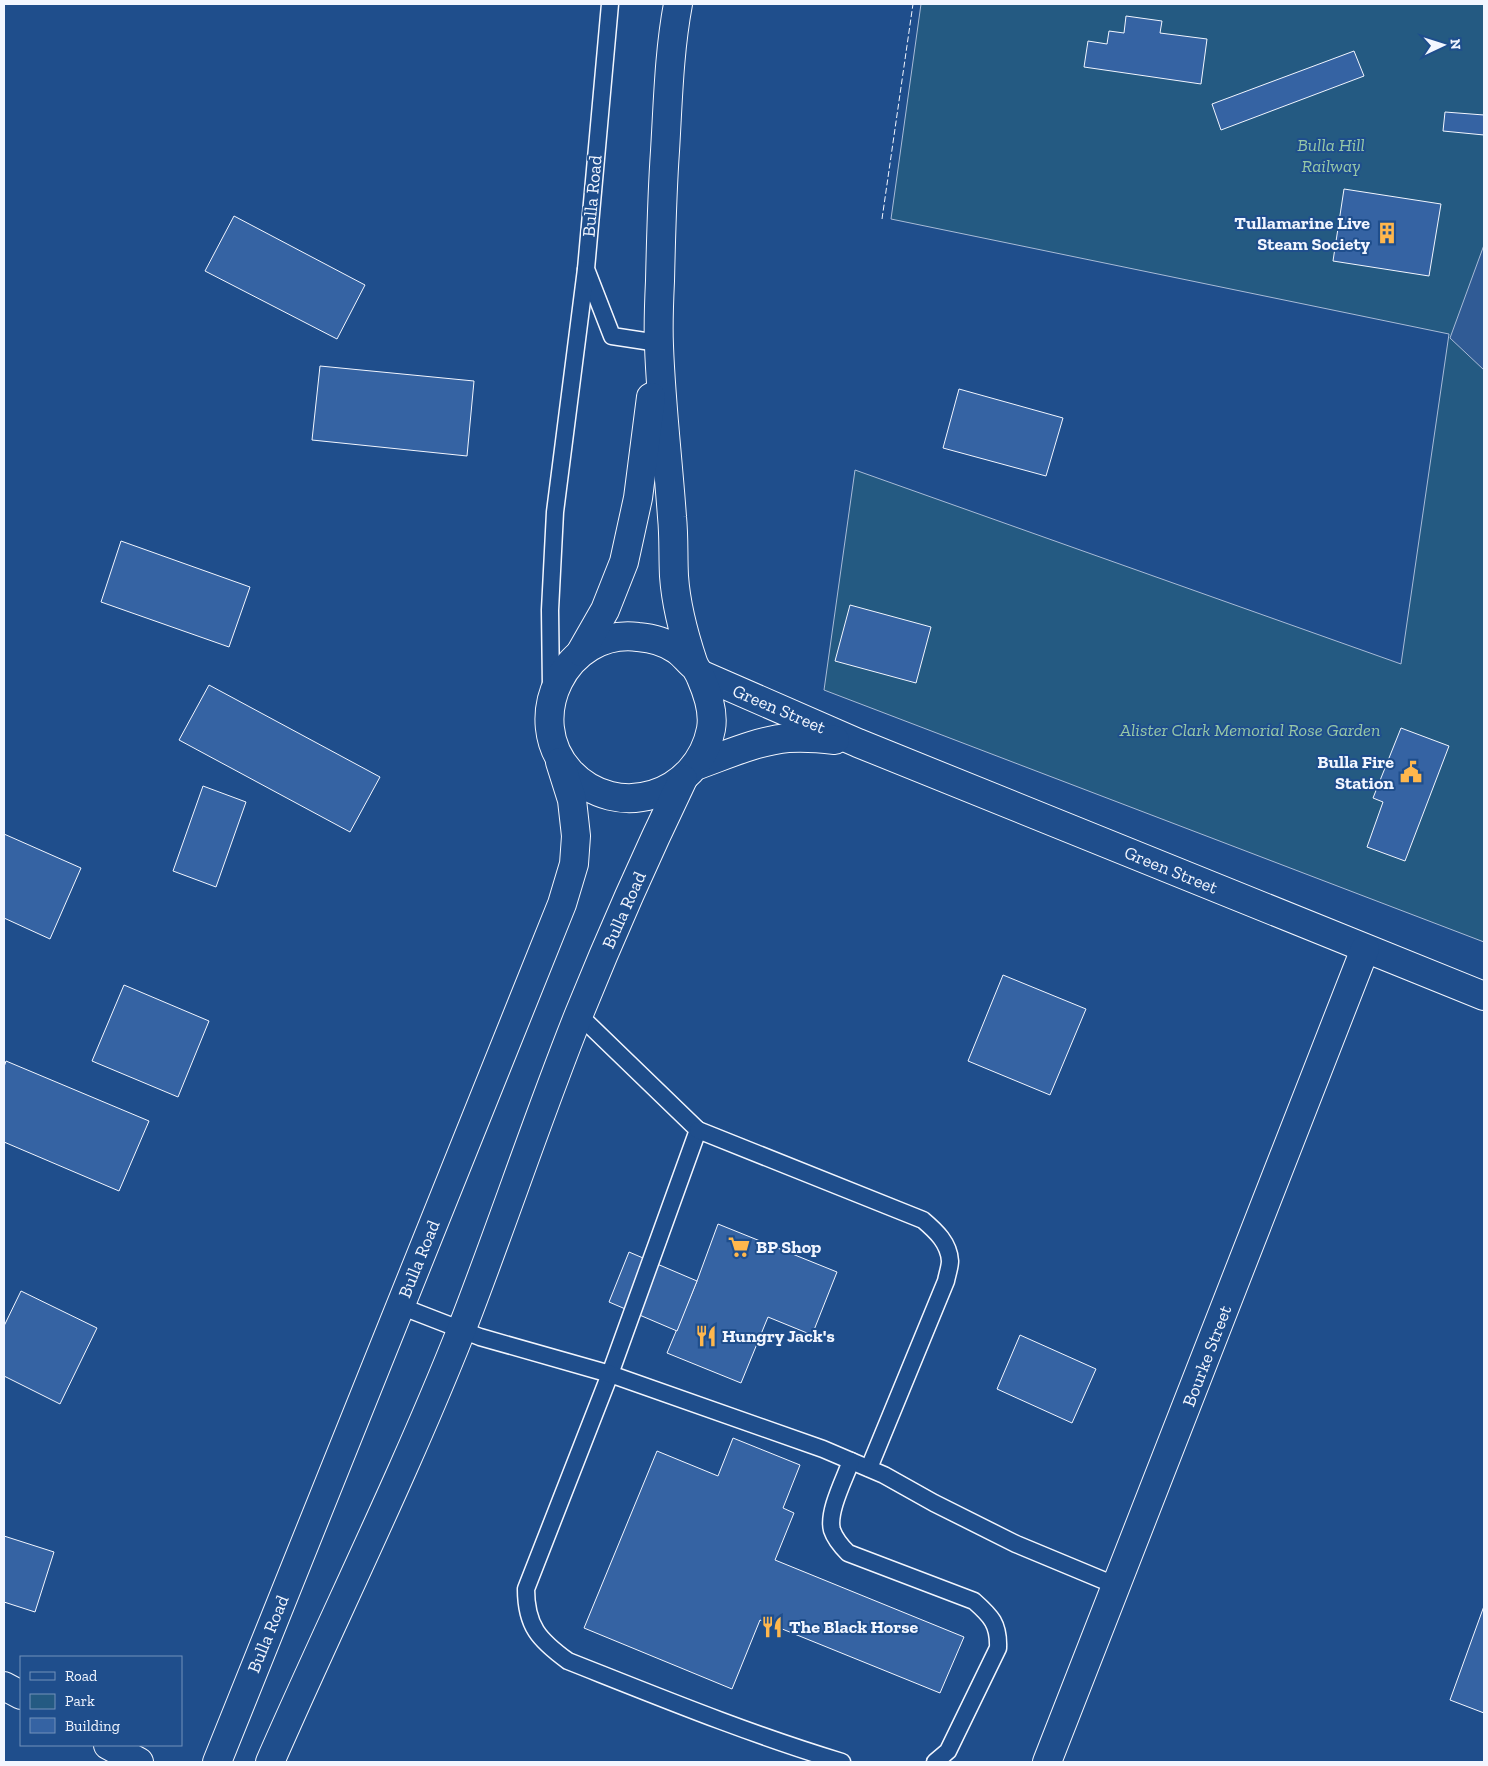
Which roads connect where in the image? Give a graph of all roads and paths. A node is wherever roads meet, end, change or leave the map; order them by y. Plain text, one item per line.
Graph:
1 (610, 4) edge
2 (678, 4) edge
3 (586, 269) junction
4 (658, 343) junction
5 (580, 652) junction
6 (697, 670) junction
7 (552, 697) junction
8 (858, 743) junction
9 (555, 748) junction
10 (689, 772) junction
11 (1365, 949) junction
12 (1484, 996) edge
13 (579, 1015) junction
14 (698, 1130) junction
15 (400, 1306) junction
16 (461, 1330) junction
17 (610, 1374) junction
18 (852, 1461) junction
19 (869, 1468) junction
20 (1117, 1586) junction
21 (4, 1686) edge
22 (20, 1694) edge
23 (110, 1746) edge
24 (140, 1762) edge
25 (217, 1762) edge
26 (270, 1762) edge
27 (842, 1762) edge
28 (935, 1762) edge
29 (1047, 1762) edge

1 - 3 lane, Bulla Road
2 - 4 main road
3 - 4 lane, Bulla Road
3 - 7 lane
4 - 5 main road
4 - 6 main road
5 - 6 main road
5 - 7 main road
6 - 8 main road, Green Street
6 - 10 main road
7 - 9 main road
8 - 10 main road, Green Street
8 - 11 main road, Green Street
9 - 10 main road
9 - 15 main road, Bulla Road
10 - 13 main road, Bulla Road
11 - 12 main road, Green Street
11 - 20 main road, Bourke Street
13 - 14 lane
13 - 16 main road, Bulla Road
14 - 17 lane
14 - 19 lane
15 - 16 lane
15 - 25 main road, Bulla Road
16 - 17 lane
16 - 26 main road, Bulla Road
17 - 18 lane
17 - 27 lane
18 - 19 lane
18 - 28 lane
19 - 20 lane
20 - 29 main road, Bourke Street
21 - 22 main road
23 - 24 main road

